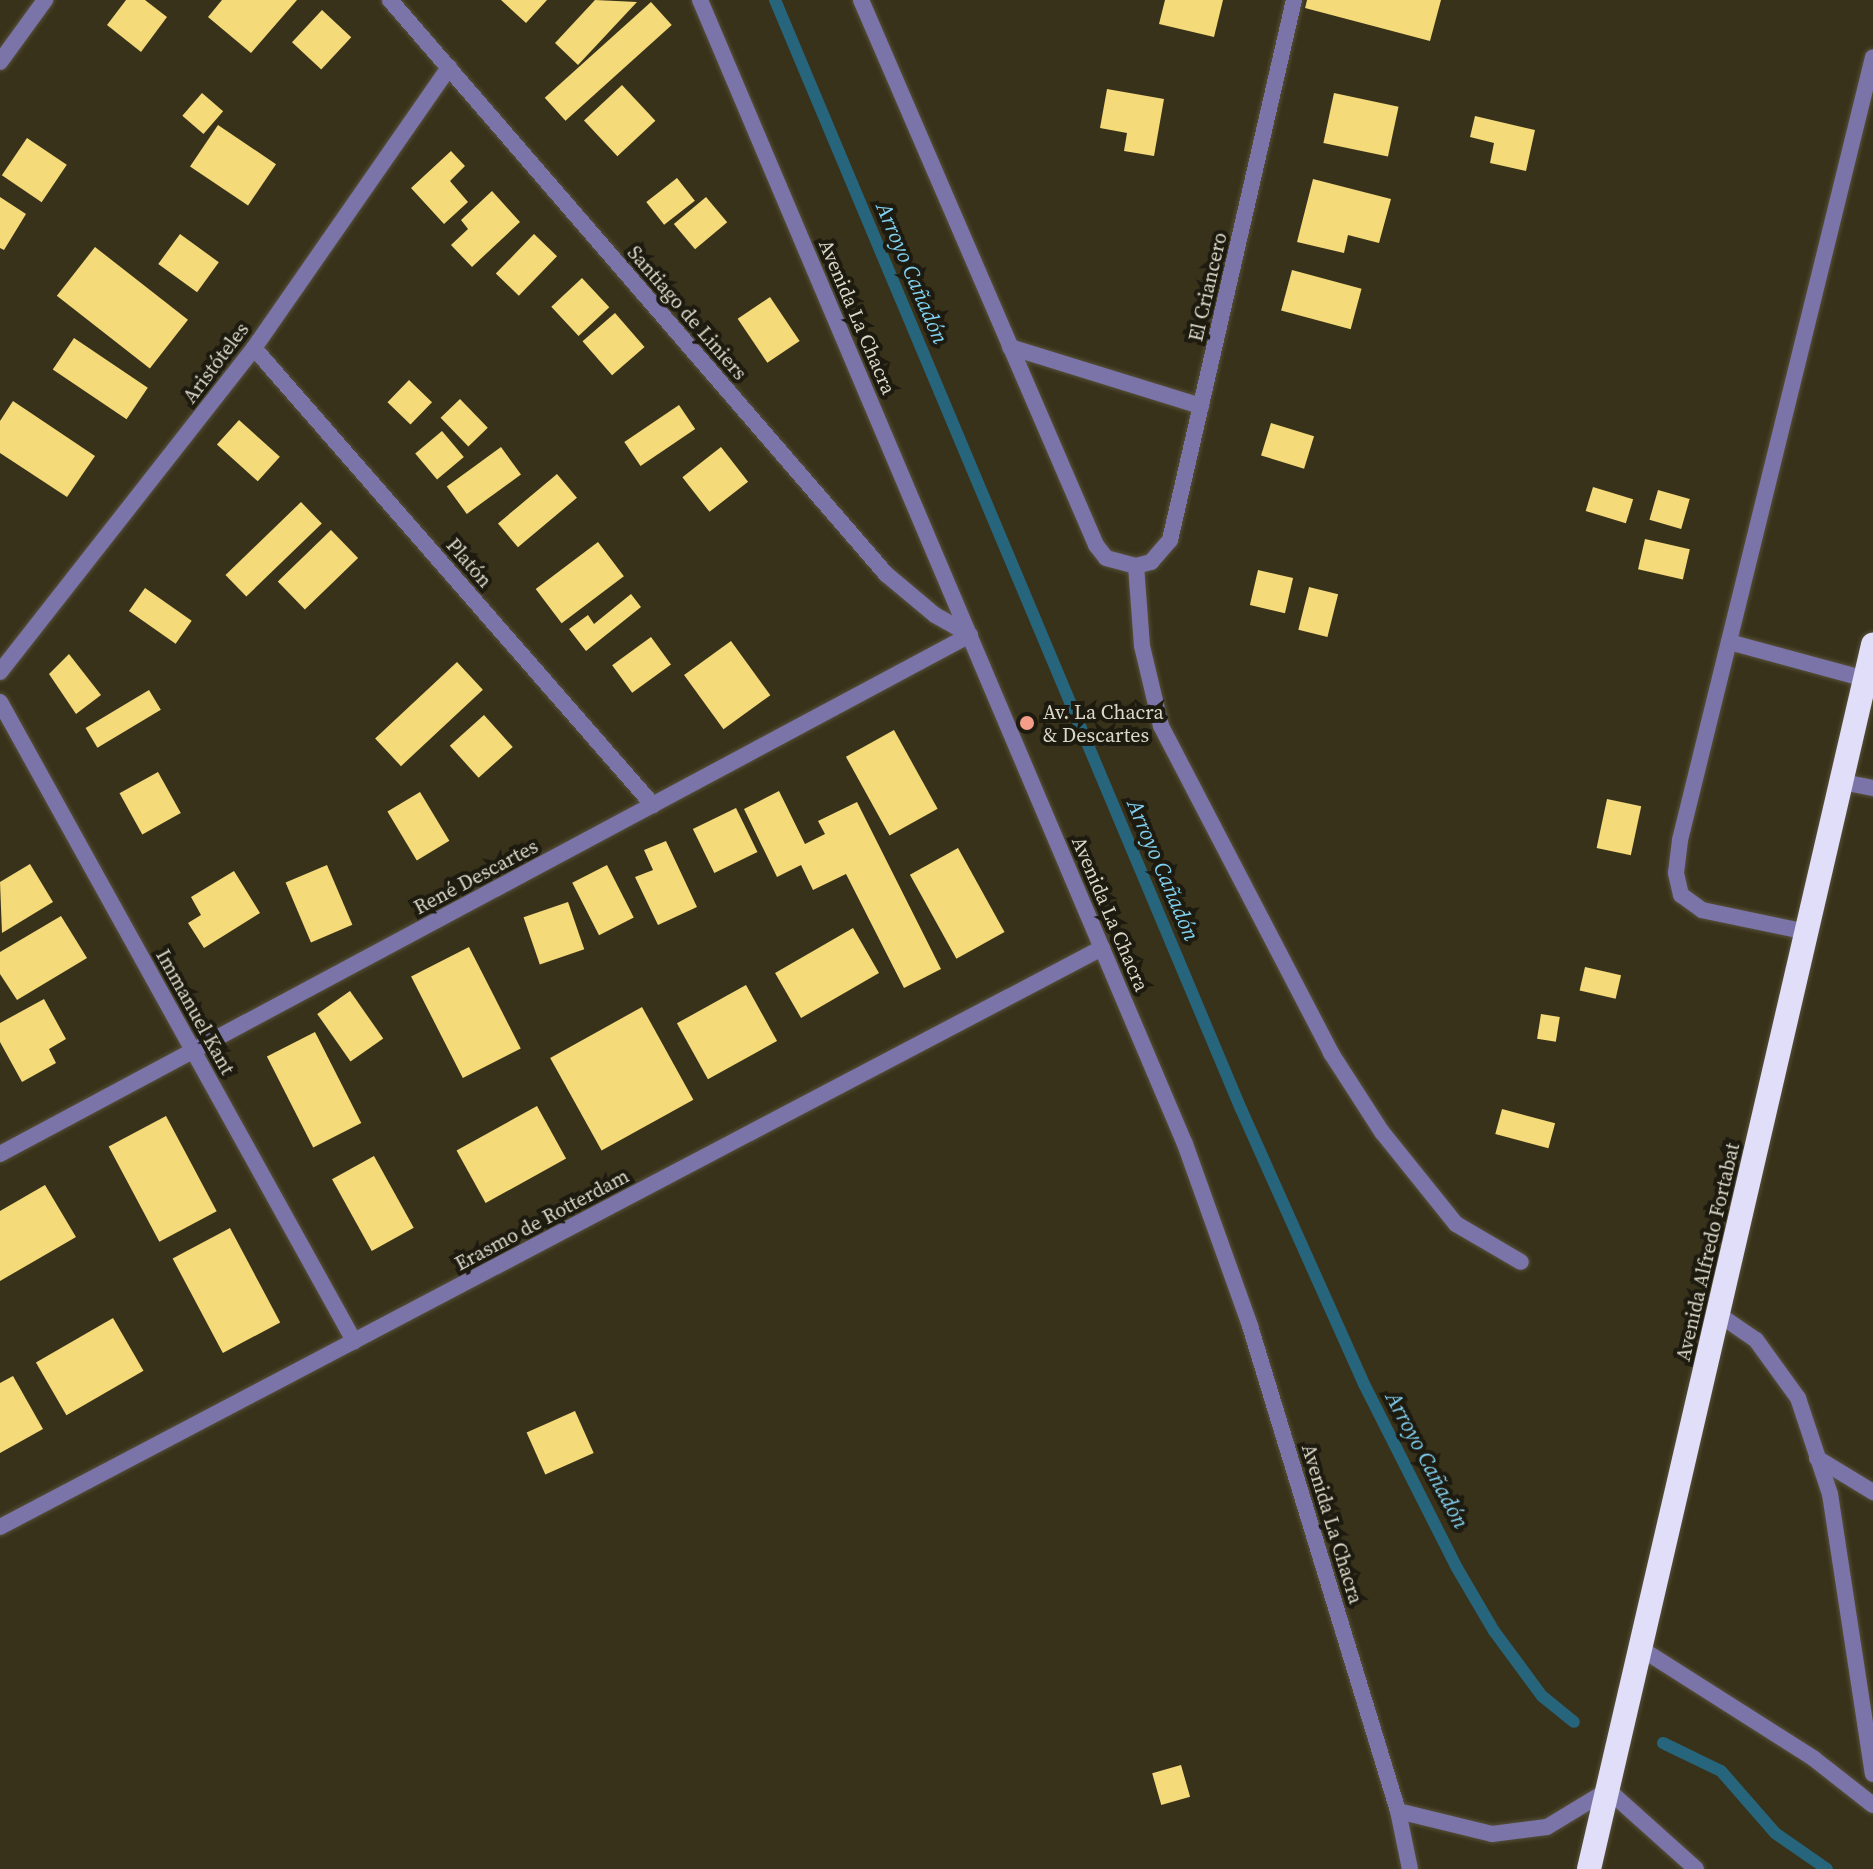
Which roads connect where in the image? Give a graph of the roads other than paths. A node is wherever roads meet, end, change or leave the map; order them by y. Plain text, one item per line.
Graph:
1 (45, 0) edge
2 (390, 0) edge
3 (700, 0) edge
4 (861, 0) edge
5 (1294, 0) edge
6 (1873, 57) edge
7 (0, 62) edge
8 (449, 67) junction
9 (1010, 347) junction
10 (254, 348) junction
11 (1201, 406) junction
12 (1136, 566) junction
13 (970, 635) junction
14 (1729, 642) junction
15 (1873, 645) edge
16 (0, 672) edge
17 (1865, 679) junction
18 (0, 702) edge
19 (1842, 782) junction
20 (1873, 788) edge
21 (653, 805) junction
22 (1807, 932) junction
23 (1102, 948) junction
24 (193, 1051) junction
25 (0, 1154) edge
26 (1521, 1262) dead end
27 (1718, 1314) junction
28 (354, 1341) junction
29 (1817, 1458) junction
30 (1873, 1492) edge
31 (0, 1527) edge
32 (1640, 1648) junction
33 (1873, 1774) edge
34 (1608, 1790) junction
35 (1873, 1805) edge
36 (1398, 1811) junction
37 (1410, 1869) edge
38 (1589, 1869) edge
39 (1696, 1869) edge

1 - 7 street
2 - 8 street, Santiago de Liniers
3 - 13 street, Avenida La Chacra
4 - 9 street
5 - 11 street, El Criancero
6 - 14 street
8 - 10 street, Aristóteles
8 - 13 street, Santiago de Liniers
9 - 11 street
9 - 12 street
10 - 16 street, Aristóteles
10 - 21 street, Platón
11 - 12 street, El Criancero
12 - 26 street
13 - 21 street, René Descartes
13 - 23 street, Avenida La Chacra
14 - 17 street
14 - 22 street
15 - 17 highway, Avenida Alfredo Fortabat
17 - 19 highway, Avenida Alfredo Fortabat
18 - 24 street, Immanuel Kant
19 - 20 street
19 - 22 highway, Avenida Alfredo Fortabat
21 - 24 street, René Descartes
22 - 27 highway, Avenida Alfredo Fortabat
23 - 28 street, Erasmo de Rotterdam
23 - 36 street, Avenida La Chacra
24 - 25 street, René Descartes
24 - 28 street, Immanuel Kant
27 - 29 street
27 - 32 highway, Avenida Alfredo Fortabat
28 - 31 street, Erasmo de Rotterdam
29 - 30 street
29 - 33 street
32 - 34 highway, Avenida Alfredo Fortabat
32 - 35 street
34 - 36 street
34 - 38 highway, Avenida Alfredo Fortabat
34 - 39 street
36 - 37 street, Avenida La Chacra

